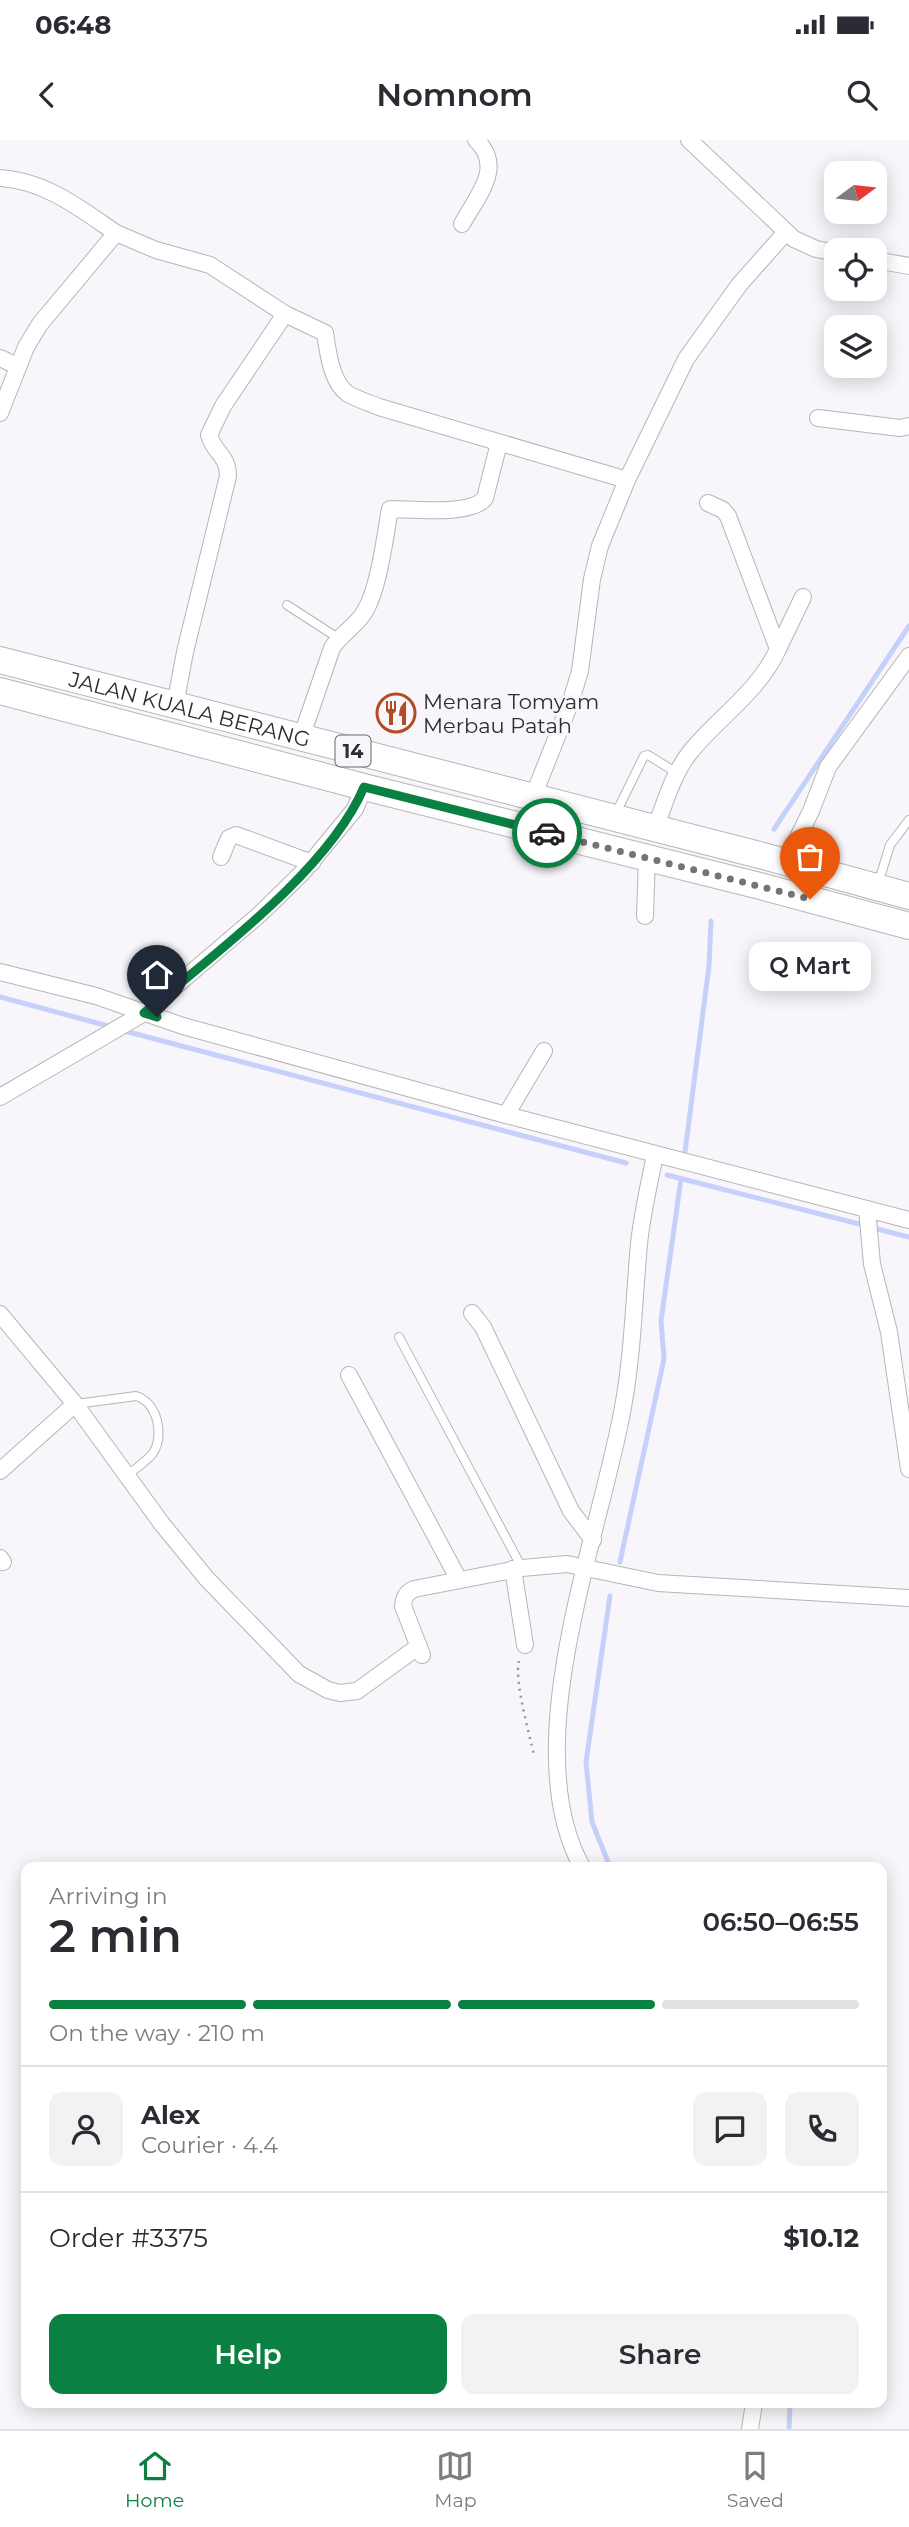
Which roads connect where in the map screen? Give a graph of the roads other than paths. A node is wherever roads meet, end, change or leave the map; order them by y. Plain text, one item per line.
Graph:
1 (476, 140) edge
2 (689, 140) edge
3 (0, 178) edge
4 (462, 224) dead end
5 (786, 232) junction
6 (116, 233) junction
7 (824, 250) edge
8 (887, 262) edge
9 (909, 267) edge
10 (285, 314) junction
11 (0, 358) edge
12 (17, 366) junction
13 (0, 413) edge
14 (818, 418) dead end
15 (909, 426) edge
16 (499, 443) junction
17 (627, 480) junction
18 (708, 503) dead end
19 (803, 597) dead end
20 (288, 605) dead end
21 (338, 638) junction
22 (778, 649) junction
23 (909, 656) edge
24 (0, 660) edge
25 (0, 691) edge
26 (175, 705) junction
27 (301, 738) junction
28 (677, 773) junction
29 (364, 787) junction
30 (533, 797) junction
31 (614, 818) junction
32 (909, 820) edge
33 (655, 829) junction
34 (221, 857) dead end
35 (647, 857) junction
36 (786, 862) junction
37 (312, 863) junction
38 (877, 887) junction
39 (909, 896) edge
40 (645, 916) dead end
41 (909, 926) edge
42 (0, 972) edge
43 (140, 1016) junction
44 (544, 1051) dead end
45 (0, 1097) edge
46 (506, 1115) junction
47 (654, 1155) junction
48 (867, 1209) junction
49 (909, 1220) edge
50 (472, 1313) dead end
51 (0, 1314) edge
52 (398, 1337) dead end
53 (349, 1375) dead end
54 (75, 1404) junction
55 (909, 1469) edge
56 (0, 1471) edge
57 (128, 1475) junction
58 (593, 1539) junction
59 (587, 1566) junction
60 (518, 1568) junction
61 (459, 1580) junction
62 (909, 1598) edge
63 (525, 1644) road end
64 (579, 1862) edge
65 (753, 2408) edge
66 (750, 2429) edge

1 - 4 street
2 - 5 street
3 - 6 street
5 - 7 street
5 - 17 street
6 - 10 street
6 - 12 street
8 - 9 street
10 - 16 street
10 - 26 street
11 - 12 street
12 - 13 street
14 - 15 street
16 - 17 street
16 - 21 street
17 - 30 street
18 - 22 street
19 - 22 street
20 - 21 lane
21 - 27 street
22 - 28 street
23 - 36 street
24 - 26 highway, JALAN KUALA BERANG / 14
25 - 29 highway, JALAN KUALA BERANG / 14
26 - 27 highway, JALAN KUALA BERANG / 14
27 - 30 highway, JALAN KUALA BERANG / 14
28 - 31 lane
28 - 33 street
29 - 35 highway, JALAN KUALA BERANG / 14
29 - 37 street
30 - 31 highway, JALAN KUALA BERANG / 14
31 - 33 highway, JALAN KUALA BERANG / 14
32 - 38 lane
33 - 36 highway, JALAN KUALA BERANG / 14
34 - 37 street
35 - 40 street
35 - 41 highway, JALAN KUALA BERANG / 14
36 - 38 highway, JALAN KUALA BERANG / 14
37 - 43 street
38 - 39 highway, JALAN KUALA BERANG / 14
42 - 43 street
43 - 45 street
43 - 46 street
44 - 46 street
46 - 47 street
47 - 48 street
47 - 58 street
48 - 49 street
48 - 55 street
50 - 58 street
51 - 54 street
52 - 60 lane
53 - 61 street
54 - 56 street
54 - 57 street
54 - 57 lane
57 - 61 street
58 - 59 street
59 - 60 street
59 - 62 street
59 - 64 street
60 - 61 street
60 - 63 street
65 - 66 street

